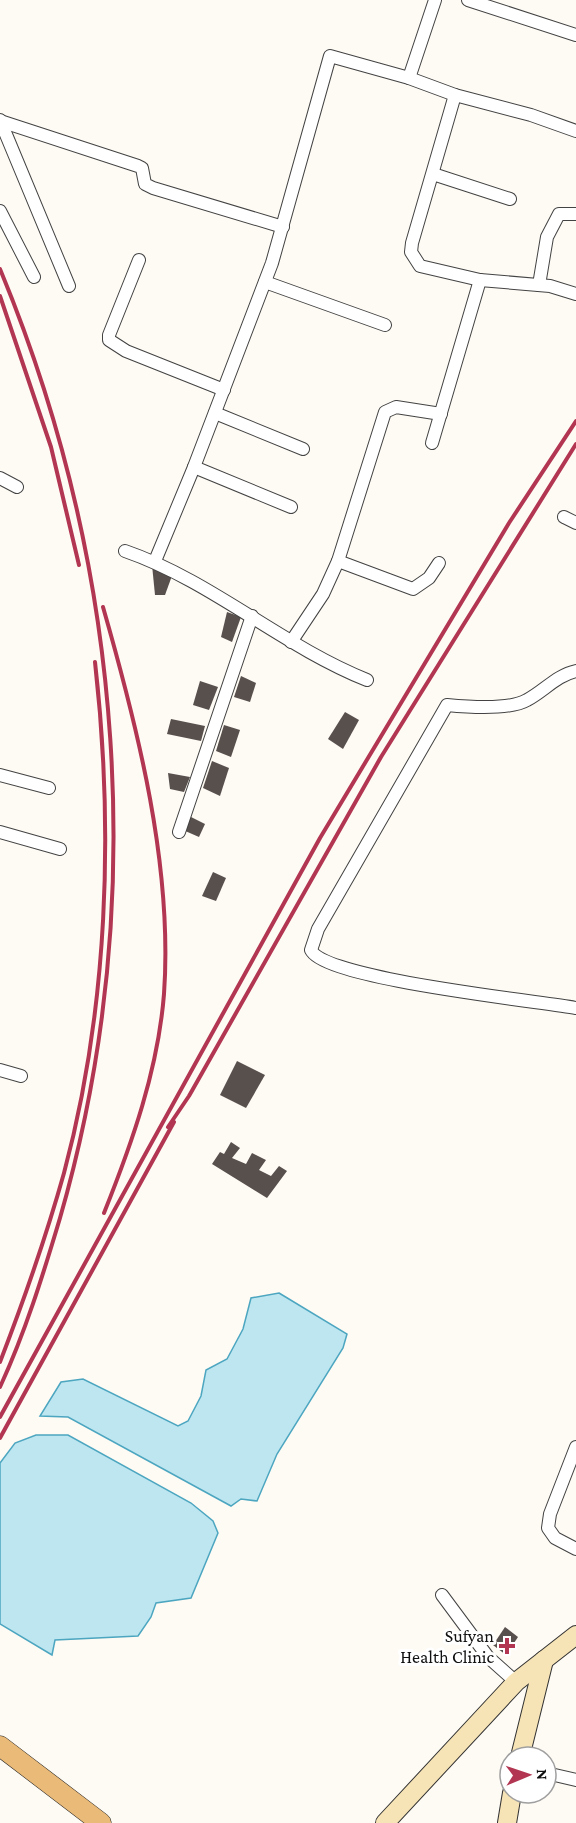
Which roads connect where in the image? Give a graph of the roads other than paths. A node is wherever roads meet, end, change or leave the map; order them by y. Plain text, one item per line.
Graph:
1 (435, 0) edge
2 (468, 0) edge
3 (576, 35) edge
4 (409, 78) junction
5 (455, 95) junction
6 (0, 120) edge
7 (576, 131) edge
8 (433, 174) junction
9 (510, 199) dead end
10 (0, 211) edge
11 (576, 214) edge
12 (283, 227) junction
13 (139, 260) dead end
14 (34, 277) dead end
15 (480, 280) junction
16 (265, 282) junction
17 (539, 285) junction
18 (69, 286) dead end
19 (576, 294) edge
20 (385, 325) dead end
21 (224, 390) junction
22 (215, 413) junction
23 (441, 414) junction
24 (432, 443) dead end
25 (303, 449) dead end
26 (194, 467) junction
27 (0, 478) edge
28 (17, 487) dead end
29 (291, 507) dead end
30 (564, 517) dead end
31 (576, 523) edge
32 (125, 551) dead end
33 (154, 561) junction
34 (338, 561) junction
35 (439, 563) dead end
36 (252, 616) junction
37 (291, 642) junction
38 (576, 671) edge
39 (367, 680) dead end
40 (0, 775) edge
41 (49, 788) dead end
42 (0, 832) edge
43 (179, 832) dead end
44 (60, 849) dead end
45 (576, 1008) edge
46 (0, 1070) edge
47 (21, 1076) dead end
48 (576, 1447) edge
49 (576, 1550) edge
50 (442, 1595) dead end
51 (576, 1635) edge
52 (544, 1660) junction
53 (516, 1682) junction
54 (523, 1745) edge
55 (0, 1746) edge
56 (558, 1776) edge
57 (576, 1780) edge
58 (510, 1805) edge
59 (101, 1823) edge
60 (385, 1823) edge
61 (507, 1823) edge

1 - 4 street
2 - 3 street
4 - 5 street
4 - 12 street
5 - 7 street
5 - 8 street
6 - 12 street
6 - 18 street
8 - 9 street
8 - 15 street
10 - 14 street
11 - 17 street
12 - 16 street
13 - 21 street
15 - 17 street
15 - 23 street
16 - 20 street
16 - 21 street
17 - 19 street
21 - 22 street
22 - 25 street
22 - 26 street
23 - 24 street
23 - 34 street
26 - 29 street
26 - 33 street
27 - 28 street
30 - 31 street
32 - 33 street
33 - 36 street
34 - 35 street
34 - 37 street
36 - 37 street
36 - 43 street
37 - 39 street
38 - 45 street
40 - 41 street
42 - 44 street
46 - 47 street
48 - 49 street
50 - 53 street
51 - 52 main road
52 - 53 main road
52 - 54 main road
53 - 60 main road
55 - 59 main road
56 - 57 street
58 - 61 main road

